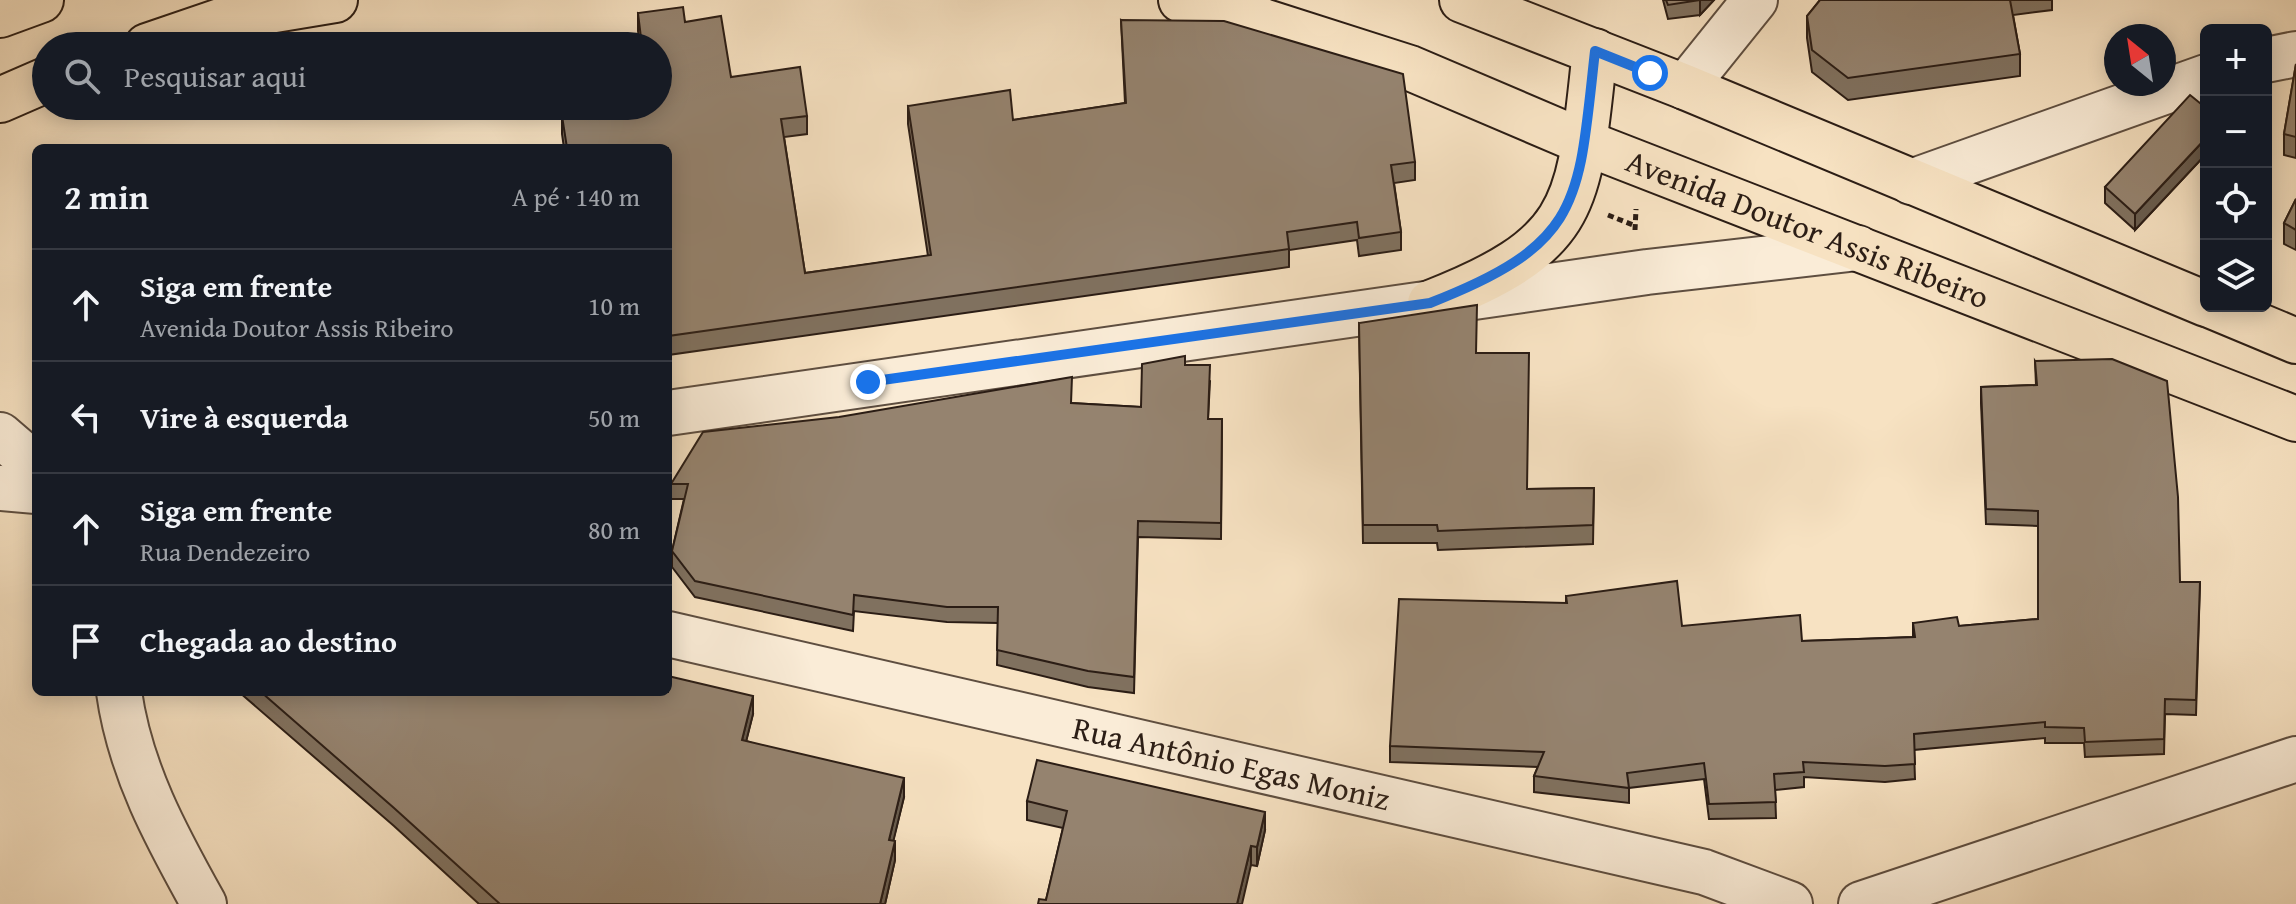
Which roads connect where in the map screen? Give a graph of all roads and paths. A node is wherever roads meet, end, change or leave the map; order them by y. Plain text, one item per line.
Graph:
1 (41, 0) edge
2 (335, 0) edge
3 (1181, 0) edge
4 (1462, 0) edge
5 (1755, 0) edge
6 (0, 15) edge
7 (188, 32) edge
8 (1595, 51) junction
9 (2296, 54) edge
10 (2272, 59) edge
11 (2200, 79) edge
12 (32, 86) edge
13 (1685, 87) junction
14 (0, 100) edge
15 (1586, 143) junction
16 (1911, 182) junction
17 (1638, 200) dead end
18 (1608, 215) dead end
19 (1633, 225) junction
20 (1637, 239) dead end
21 (1858, 248) junction
22 (2200, 302) edge
23 (1430, 303) junction
24 (2226, 312) edge
25 (2296, 341) edge
26 (672, 412) edge
27 (2296, 419) edge
28 (0, 435) edge
29 (32, 463) edge
30 (0, 488) edge
31 (32, 491) edge
32 (672, 635) edge
33 (120, 696) edge
34 (2296, 759) edge
35 (204, 904) edge
36 (1790, 904) edge
37 (1861, 904) edge

1 - 6 main road
2 - 7 main road
3 - 15 main road, Avenida Doutor Assis Ribeiro
4 - 8 main road
5 - 13 street
8 - 13 main road
8 - 15 main road
9 - 10 street
11 - 16 street
12 - 14 main road
13 - 16 main road
15 - 21 main road, Avenida Doutor Assis Ribeiro
15 - 23 main road
16 - 22 main road
17 - 19 path
18 - 19 path
19 - 20 path
21 - 23 street
21 - 27 main road, Avenida Doutor Assis Ribeiro
23 - 26 street
24 - 25 main road
28 - 29 street
30 - 31 street
32 - 36 street, Rua Antônio Egas Moniz
33 - 35 street
34 - 37 street

